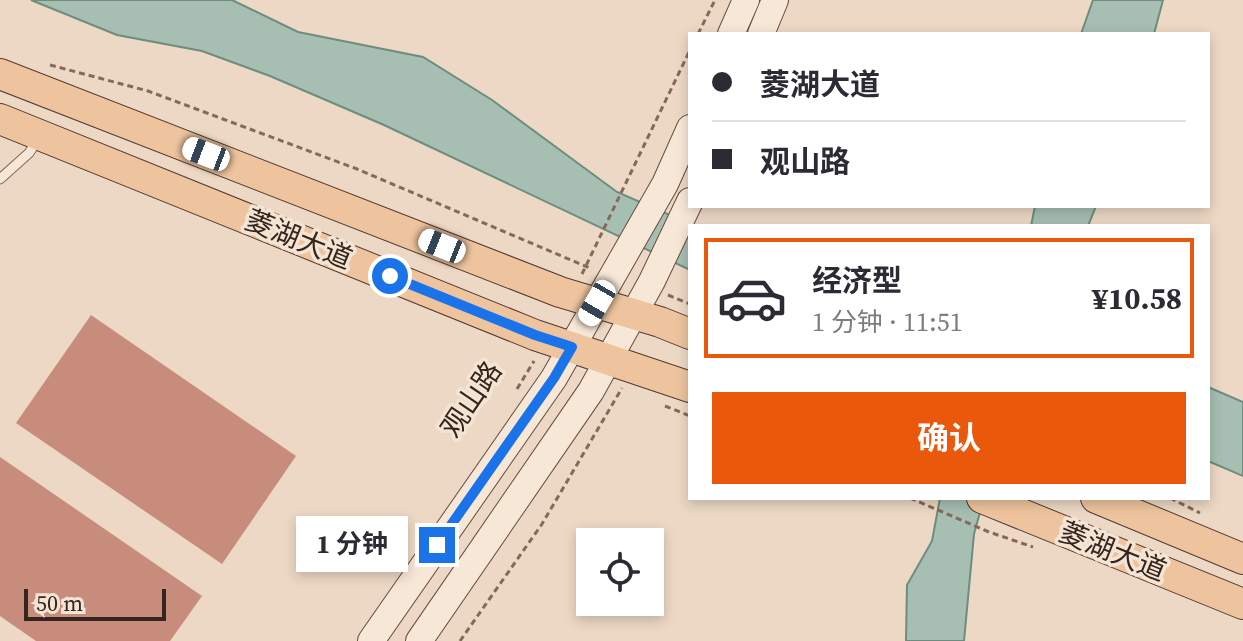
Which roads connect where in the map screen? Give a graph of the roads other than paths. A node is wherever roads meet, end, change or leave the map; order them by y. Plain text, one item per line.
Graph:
1 (746, 0) edge
2 (775, 0) edge
3 (732, 32) edge
4 (762, 32) edge
5 (0, 74) edge
6 (0, 119) edge
7 (688, 132) edge
8 (41, 134) junction
9 (0, 179) edge
10 (688, 205) edge
11 (655, 296) junction
12 (583, 299) junction
13 (688, 332) edge
14 (559, 343) junction
15 (621, 362) junction
16 (688, 386) edge
17 (986, 500) edge
18 (1101, 500) edge
19 (1243, 559) edge
20 (1243, 604) edge
21 (371, 641) edge
22 (419, 641) edge

1 - 3 main road
2 - 4 main road
5 - 12 main road, 菱湖大道
6 - 8 main road, 菱湖大道
7 - 12 main road, 观山路
8 - 9 lane
8 - 14 main road, 菱湖大道
10 - 11 main road
11 - 12 main road, 菱湖大道
11 - 13 main road, 菱湖大道
11 - 15 main road
12 - 14 main road, 观山路
14 - 15 main road, 菱湖大道
14 - 21 main road, 观山路
15 - 16 main road, 菱湖大道
15 - 22 main road
17 - 20 main road, 菱湖大道
18 - 19 main road, 菱湖大道

